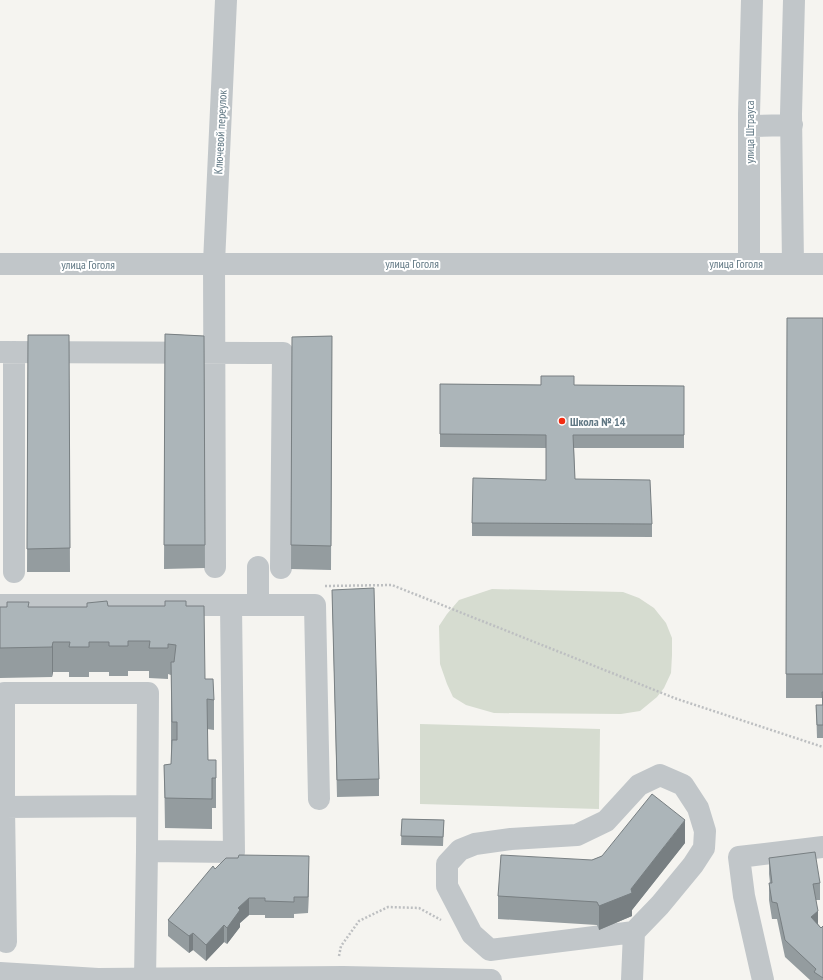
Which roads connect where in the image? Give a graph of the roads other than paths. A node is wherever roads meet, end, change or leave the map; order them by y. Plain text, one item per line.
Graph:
1 (226, 0) edge
2 (752, 0) edge
3 (794, 0) edge
4 (792, 125) junction
5 (750, 126) junction
6 (214, 263) junction
7 (749, 263) junction
8 (0, 264) edge
9 (793, 264) junction
10 (823, 264) edge
11 (7, 352) edge
12 (214, 353) junction
13 (215, 567) dead end
14 (258, 567) dead end
15 (281, 568) dead end
16 (14, 572) dead end
17 (0, 605) edge
18 (231, 605) junction
19 (258, 606) junction
20 (2, 735) edge
21 (320, 799) dead end
22 (147, 806) junction
23 (4, 807) junction
24 (823, 847) edge
25 (147, 851) junction
26 (634, 932) junction
27 (6, 942) dead end
28 (3, 976) edge
29 (145, 979) edge
30 (98, 980) edge
31 (491, 980) edge
32 (632, 980) edge
33 (762, 980) edge

1 - 6 street, Ключевой переулок
2 - 5 street, улица Штрауса
3 - 4 street
4 - 5 street
4 - 9 street
5 - 7 street, улица Штрауса
6 - 7 street, улица Гоголя
6 - 8 street, улица Гоголя
6 - 12 street, Ключевой переулок
7 - 9 street, улица Гоголя
9 - 10 street, улица Гоголя
11 - 12 street
11 - 16 street
12 - 13 street, Ключевой переулок
12 - 15 street
14 - 19 street
17 - 18 street
18 - 19 street
18 - 25 street
19 - 21 street
20 - 22 street
20 - 23 street
22 - 23 street
22 - 25 street
23 - 27 street
24 - 33 street
25 - 29 street
26 - 26 street
26 - 32 street
28 - 30 street
29 - 30 street
29 - 31 street

